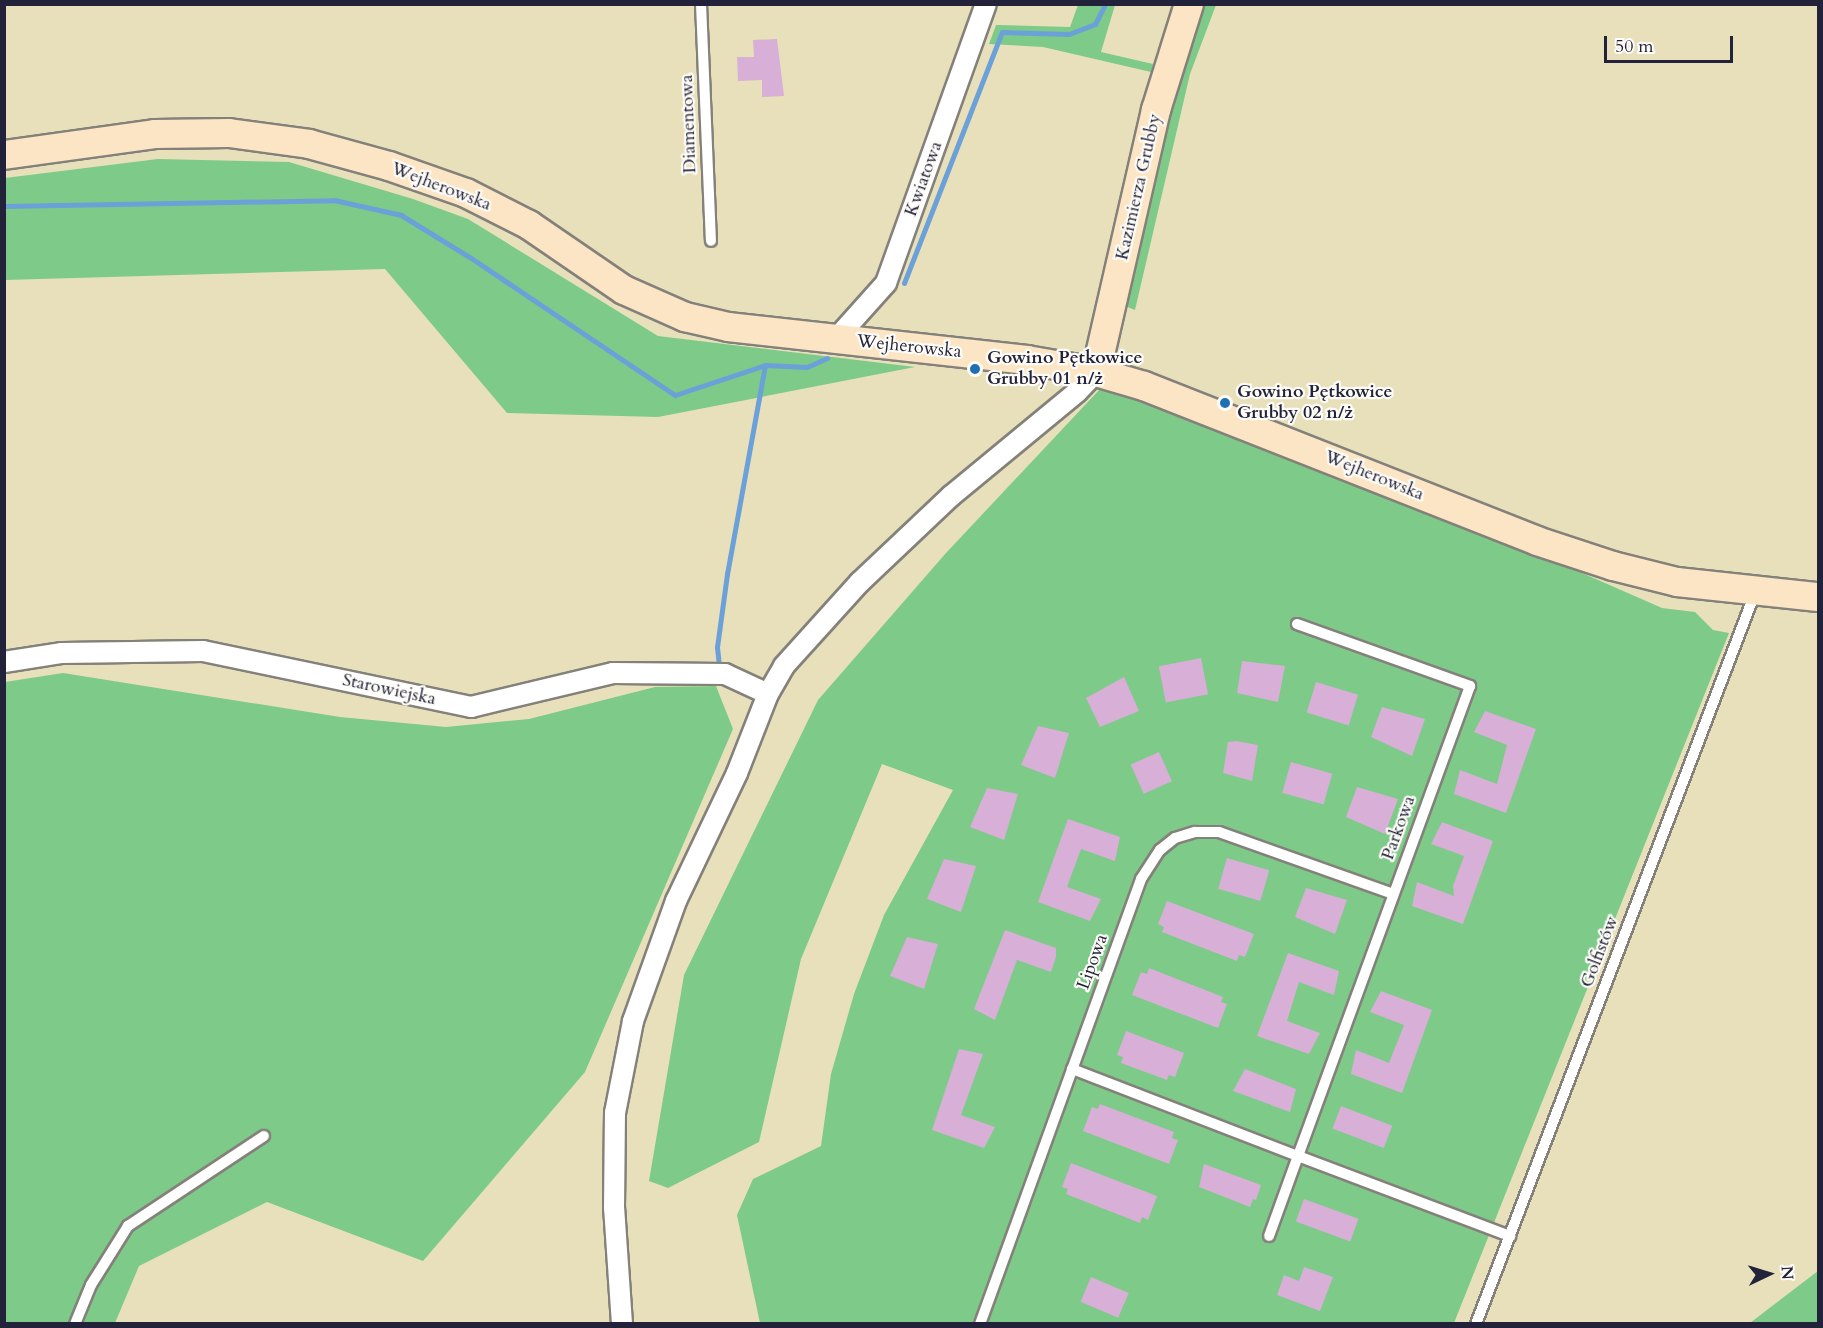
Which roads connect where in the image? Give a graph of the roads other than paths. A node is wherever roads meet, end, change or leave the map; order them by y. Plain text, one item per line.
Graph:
1 (701, 4) edge
2 (986, 4) edge
3 (1189, 4) edge
4 (4, 155) edge
5 (711, 241) dead end
6 (836, 339) junction
7 (1095, 372) junction
8 (1755, 593) junction
9 (1818, 597) edge
10 (1297, 624) dead end
11 (4, 662) edge
12 (768, 694) junction
13 (1393, 894) junction
14 (1072, 1069) junction
15 (264, 1136) dead end
16 (1298, 1156) junction
17 (1269, 1236) dead end
18 (1510, 1236) junction
19 (75, 1323) edge
20 (622, 1323) edge
21 (980, 1323) edge
22 (1476, 1323) edge

1 - 5 lane, Diamentowa
2 - 6 street, Kwiatowa
3 - 7 street, Kazimierza Grubby
4 - 6 street, Wejherowska
6 - 7 street, Wejherowska
7 - 8 street, Wejherowska
7 - 12 street
8 - 9 street, Wejherowska
8 - 18 lane, Golfistów
10 - 13 lane, Parkowa
11 - 12 street, Starowiejska
12 - 20 street
13 - 14 lane, Lipowa
13 - 16 lane, Parkowa
14 - 16 lane
14 - 21 lane, Lipowa
15 - 19 lane
16 - 17 lane, Parkowa
16 - 18 lane
18 - 22 lane, Golfistów

